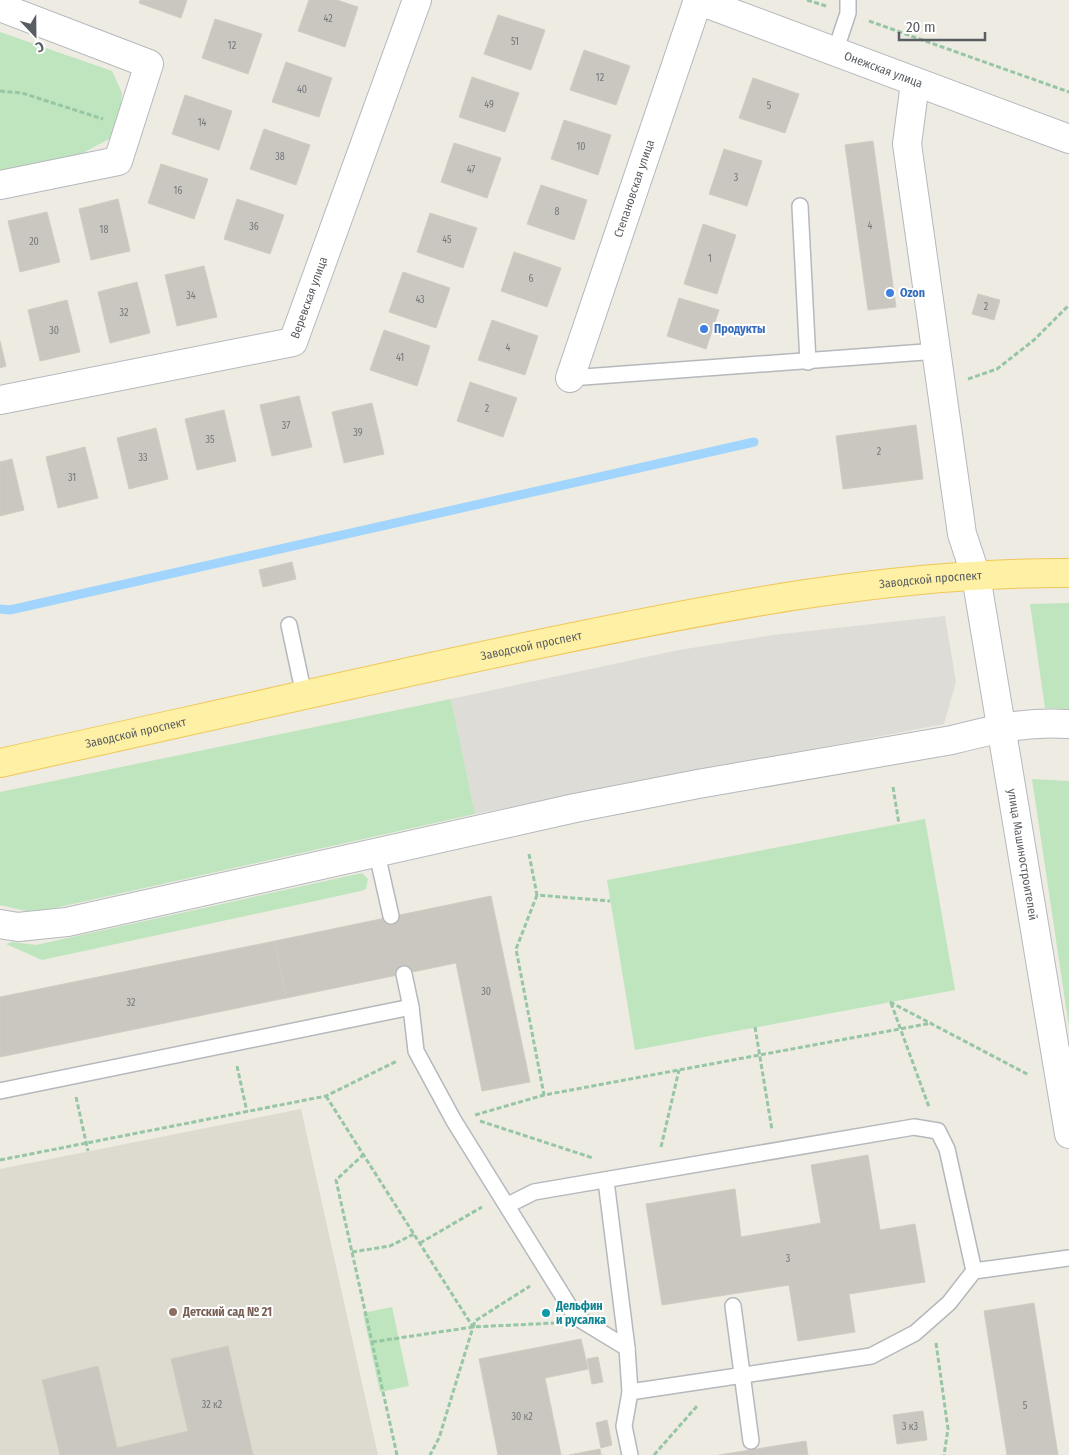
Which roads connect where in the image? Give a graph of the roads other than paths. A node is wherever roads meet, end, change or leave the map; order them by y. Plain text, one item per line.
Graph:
1 (418, 0) edge
2 (698, 0) edge
3 (0, 7) edge
4 (848, 7) edge
5 (835, 52) junction
6 (915, 82) junction
7 (1069, 139) edge
8 (0, 185) edge
9 (800, 206) dead end
10 (938, 351) junction
11 (808, 362) junction
12 (570, 378) joint
13 (0, 400) edge
14 (1069, 573) edge
15 (976, 576) junction
16 (289, 625) dead end
17 (304, 695) junction
18 (1069, 724) edge
19 (1000, 727) junction
20 (0, 763) edge
21 (377, 854) junction
22 (391, 916) dead end
23 (0, 924) edge
24 (404, 974) dead end
25 (411, 1007) junction
26 (0, 1092) edge
27 (1069, 1134) edge
28 (606, 1181) junction
29 (505, 1200) junction
30 (1069, 1258) edge
31 (974, 1271) junction
32 (733, 1306) dead end
33 (627, 1348) junction
34 (742, 1375) junction
35 (630, 1392) junction
36 (751, 1441) dead end
37 (630, 1455) edge

1 - 13 street, Веревская улица
2 - 5 street, Онежская улица
2 - 12 street, Степановская улица
3 - 8 street
4 - 5 lane
5 - 6 street, Онежская улица
6 - 7 street, Онежская улица
6 - 10 street, улица Машиностроителей
9 - 11 lane
10 - 11 lane
10 - 15 street, улица Машиностроителей
11 - 12 lane
14 - 15 main road, Заводской проспект
15 - 17 main road, Заводской проспект
15 - 19 street, улица Машиностроителей
16 - 17 lane
17 - 20 main road, Заводской проспект
18 - 19 street
19 - 21 street
19 - 27 street, улица Машиностроителей
21 - 22 lane
21 - 23 street
24 - 25 lane
25 - 26 lane
25 - 29 lane
28 - 29 lane
28 - 31 lane
28 - 33 lane
29 - 33 lane
30 - 31 lane
31 - 34 lane
32 - 34 lane
33 - 35 lane
34 - 35 lane
34 - 36 lane
35 - 37 lane

